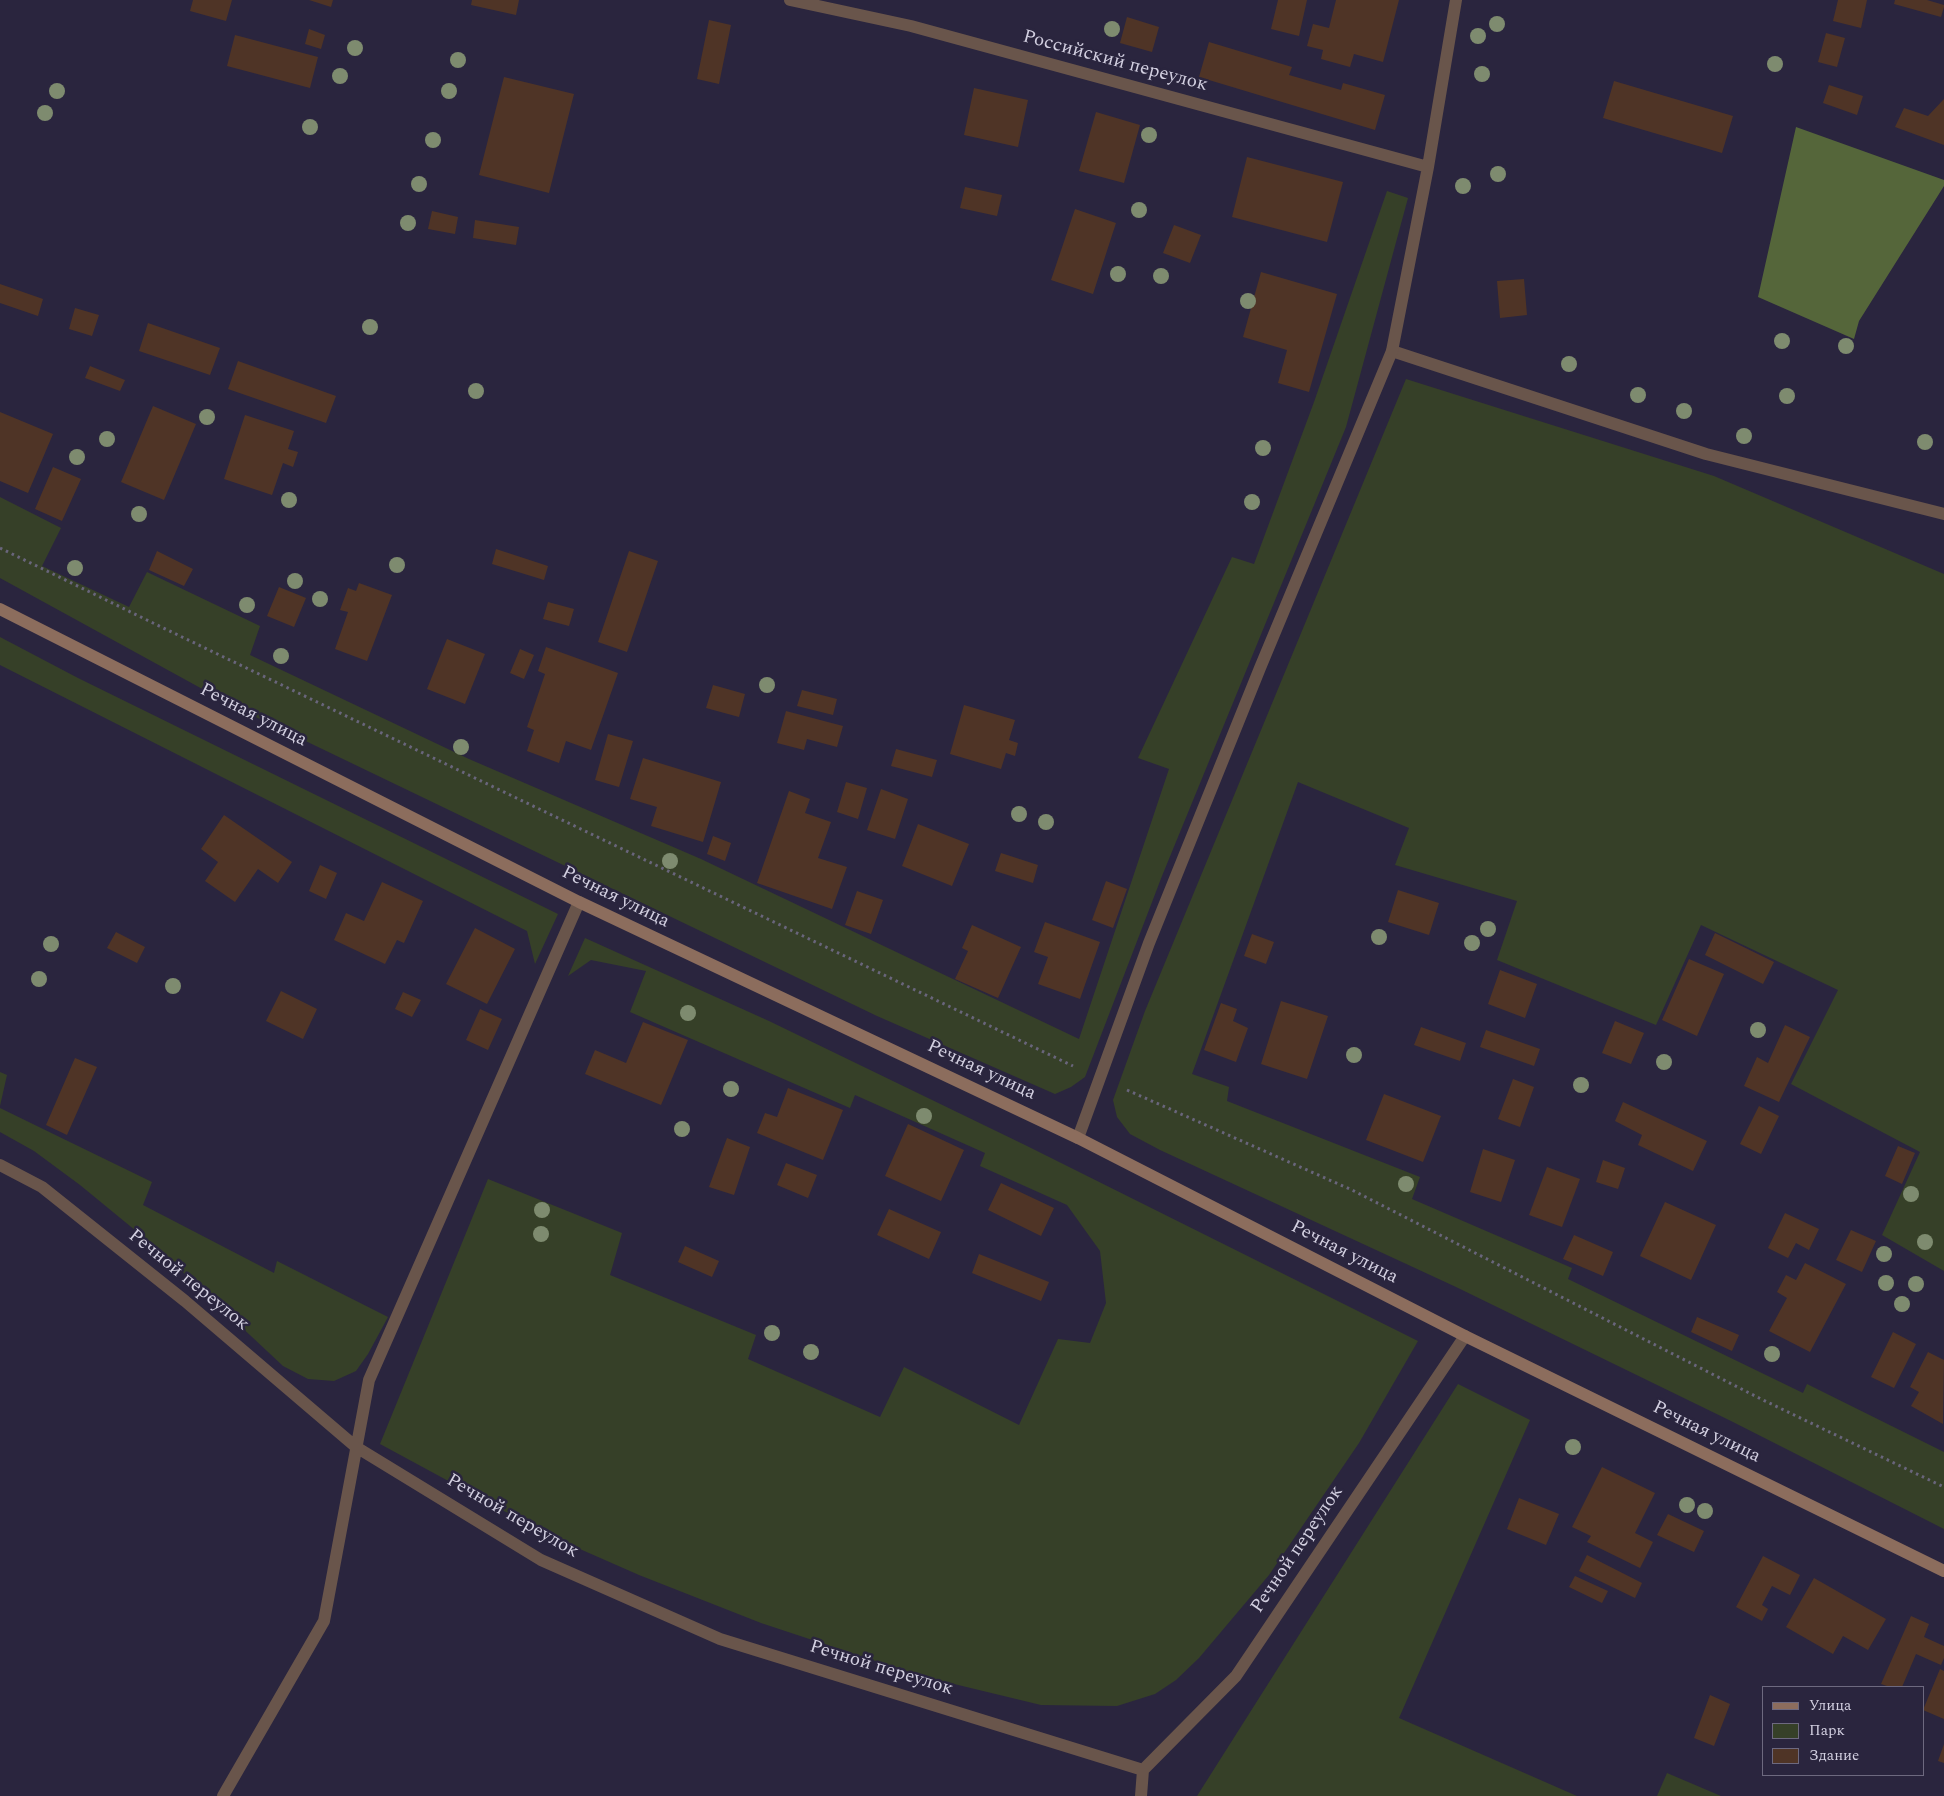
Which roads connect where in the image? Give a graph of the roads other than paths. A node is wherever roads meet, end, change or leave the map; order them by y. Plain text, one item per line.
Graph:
1 (790, 0) edge
2 (1456, 0) edge
3 (1428, 168) junction
4 (1392, 351) junction
5 (1944, 514) edge
6 (0, 609) edge
7 (579, 902) junction
8 (1078, 1138) junction
9 (0, 1165) edge
10 (1466, 1336) junction
11 (356, 1447) junction
12 (1944, 1571) edge
13 (1143, 1770) junction
14 (223, 1796) edge
15 (1141, 1796) edge

1 - 3 street, Российский переулок
2 - 3 street
3 - 4 street
4 - 5 street
4 - 8 street
6 - 7 street, Речная улица
7 - 8 street, Речная улица
7 - 11 street
8 - 10 street, Речная улица
9 - 11 street, Речной переулок
10 - 12 street, Речная улица
10 - 13 street, Речной переулок
11 - 13 street, Речной переулок
11 - 14 street
13 - 15 street

